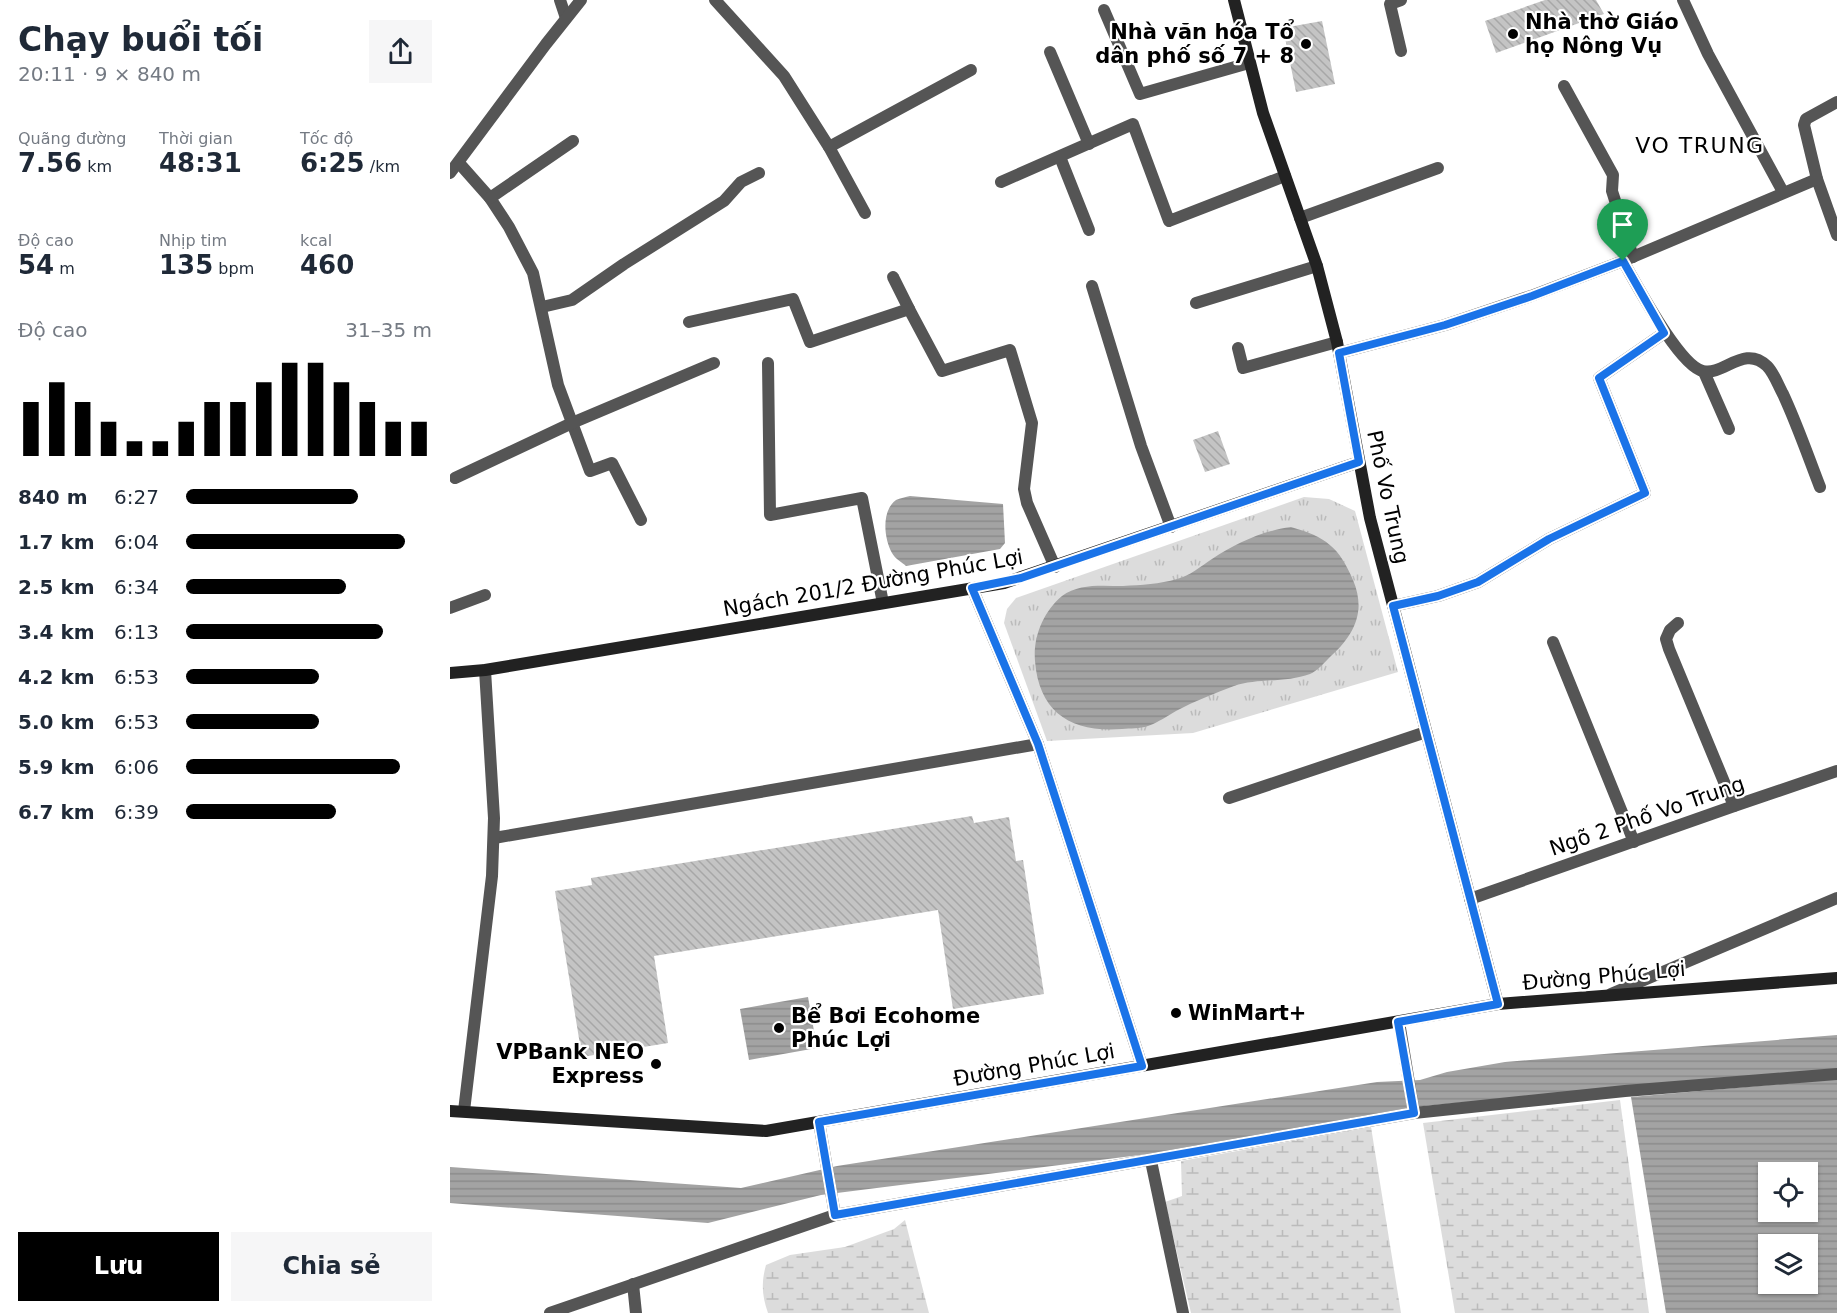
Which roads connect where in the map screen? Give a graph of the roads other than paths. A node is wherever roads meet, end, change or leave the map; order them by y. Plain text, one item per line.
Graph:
1 (560, 0) edge
2 (581, 0) edge
3 (716, 0) edge
4 (1234, 0) edge
5 (1401, 0) edge
6 (1683, 0) edge
7 (1104, 10) dead end
8 (566, 18) junction
9 (1401, 51) dead end
10 (1050, 52) dead end
11 (1249, 63) junction
12 (971, 70) dead end
13 (1564, 86) dead end
14 (1837, 102) edge
15 (573, 141) dead end
16 (1089, 144) junction
17 (829, 147) junction
18 (1059, 156) junction
19 (459, 163) junction
20 (1438, 168) dead end
21 (450, 173) edge
22 (759, 173) dead end
23 (1285, 176) junction
24 (1817, 179) junction
25 (1001, 182) dead end
26 (1783, 192) junction
27 (490, 198) junction
28 (865, 213) dead end
29 (1300, 218) junction
30 (1089, 230) dead end
31 (1837, 235) edge
32 (1628, 259) junction
33 (1317, 266) junction
34 (893, 277) dead end
35 (1092, 286) dead end
36 (1196, 303) dead end
37 (542, 307) junction
38 (909, 309) junction
39 (689, 322) dead end
40 (1664, 333) junction
41 (1338, 347) junction
42 (1238, 348) dead end
43 (714, 363) dead end
44 (768, 363) dead end
45 (1704, 372) junction
46 (572, 423) junction
47 (1729, 429) dead end
48 (1359, 462) junction
49 (455, 477) dead end
50 (1820, 487) dead end
51 (640, 520) dead end
52 (1171, 527) junction
53 (1055, 567) junction
54 (972, 588) junction
55 (485, 595) dead end
56 (883, 603) junction
57 (1393, 606) junction
58 (450, 608) edge
59 (1678, 623) dead end
60 (1553, 642) dead end
61 (485, 670) junction
62 (450, 673) edge
63 (1426, 732) junction
64 (1038, 744) junction
65 (1837, 771) edge
66 (1229, 798) dead end
67 (1734, 806) junction
68 (494, 838) junction
69 (1634, 842) junction
70 (1837, 898) edge
71 (1470, 899) junction
72 (1837, 978) edge
73 (1607, 996) junction
74 (1498, 1004) junction
75 (1398, 1022) junction
76 (1142, 1066) junction
77 (1837, 1074) edge
78 (450, 1111) edge
79 (464, 1112) junction
80 (1414, 1112) junction
81 (819, 1122) junction
82 (1151, 1161) junction
83 (835, 1215) junction
84 (633, 1284) junction
85 (550, 1313) edge
86 (636, 1313) edge
87 (1183, 1313) edge

1 - 8 street
2 - 8 street
3 - 17 street
4 - 11 street, Phố Vo Trung
5 - 9 street
6 - 26 street
7 - 11 street
8 - 19 street
10 - 16 street
11 - 23 street, Phố Vo Trung
12 - 17 street
13 - 32 street
14 - 24 street
15 - 27 street
16 - 18 street
16 - 23 street
17 - 28 street
18 - 25 street
18 - 30 street
19 - 21 street
19 - 27 street
20 - 29 street
22 - 37 street
23 - 29 street, Phố Vo Trung
24 - 26 street
24 - 31 street
26 - 32 street
27 - 37 street
29 - 33 street, Phố Vo Trung
32 - 40 street
32 - 41 street
33 - 36 street
33 - 41 street, Phố Vo Trung
34 - 38 street
35 - 52 street
37 - 46 street
38 - 39 street
38 - 53 street
40 - 45 street
40 - 57 street
41 - 42 street
41 - 48 street, Phố Vo Trung
43 - 46 street
44 - 56 street
45 - 47 street
45 - 50 street
46 - 49 street
46 - 51 street
48 - 52 street, Ngách 201/2 Đường Phúc Lợi
48 - 57 street, Phố Vo Trung
52 - 53 street, Ngách 201/2 Đường Phúc Lợi
53 - 54 street, Ngách 201/2 Đường Phúc Lợi
54 - 56 street, Ngách 201/2 Đường Phúc Lợi
54 - 64 street
55 - 58 street
56 - 61 street, Ngách 201/2 Đường Phúc Lợi
57 - 63 street, Phố Vo Trung
59 - 67 street
60 - 69 street
61 - 62 street, Ngách 201/2 Đường Phúc Lợi
61 - 68 street
63 - 66 street
63 - 71 street, Phố Vo Trung
64 - 68 street
64 - 76 street
65 - 67 street, Ngõ 2 Phố Vo Trung
67 - 69 street, Ngõ 2 Phố Vo Trung
68 - 79 street
69 - 71 street, Ngõ 2 Phố Vo Trung
70 - 73 street
71 - 74 street, Phố Vo Trung
72 - 73 street, Đường Phúc Lợi
73 - 74 street, Đường Phúc Lợi
74 - 75 street, Đường Phúc Lợi
75 - 76 street, Đường Phúc Lợi
75 - 80 street
76 - 81 street, Đường Phúc Lợi
77 - 80 street
78 - 79 street, Đường Phúc Lợi
79 - 81 street, Đường Phúc Lợi
80 - 82 street
81 - 83 street
82 - 83 street
82 - 87 street
83 - 84 street
84 - 85 street
84 - 86 street

